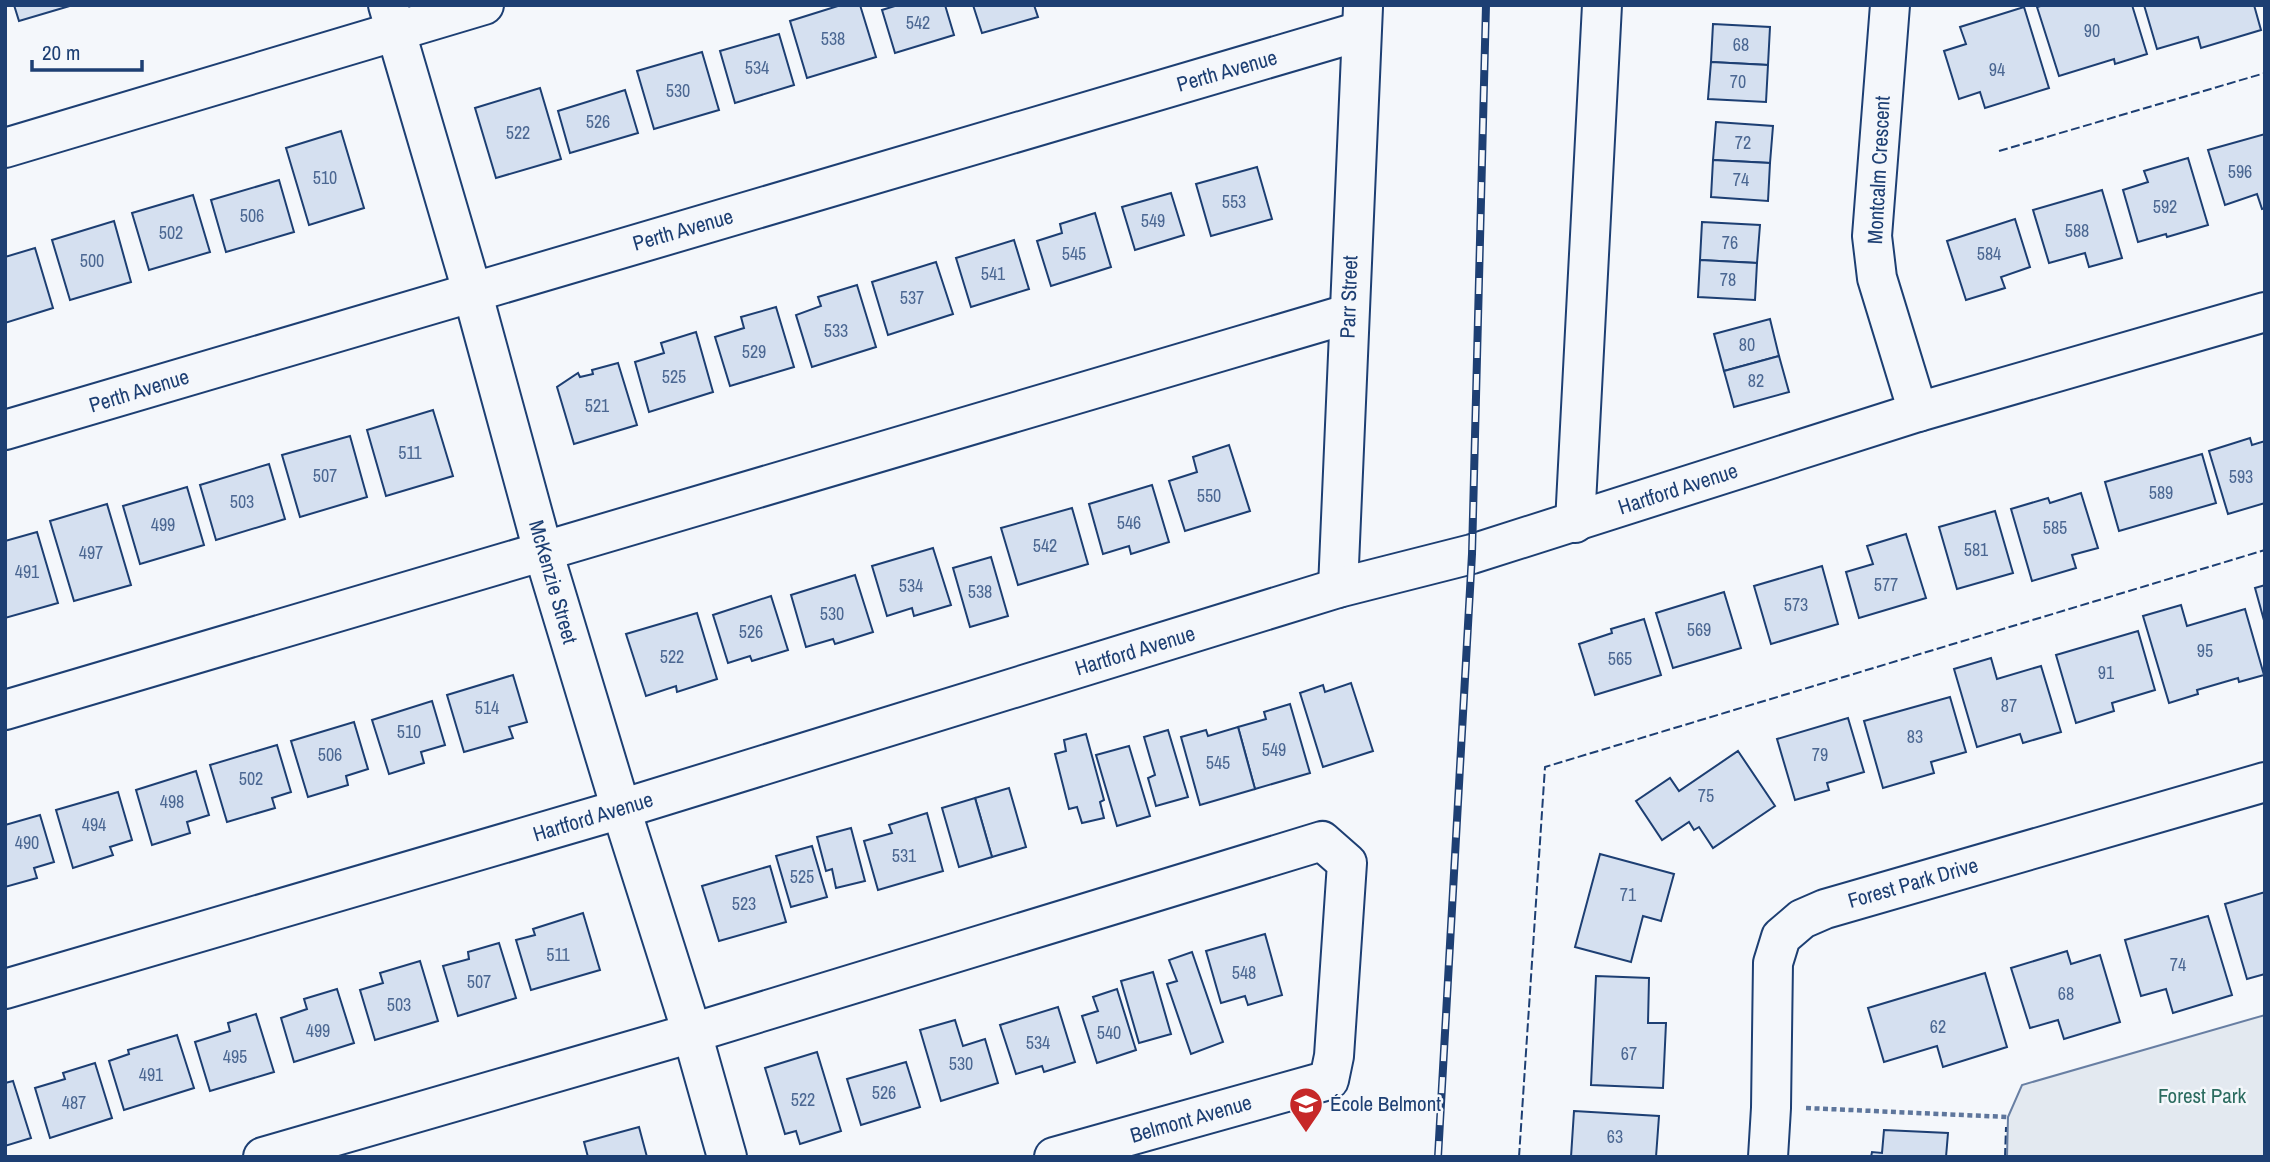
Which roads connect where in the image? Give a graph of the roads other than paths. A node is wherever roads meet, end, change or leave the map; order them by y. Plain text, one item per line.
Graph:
1 (484, 5) edge
2 (1602, 5) edge
3 (1890, 5) edge
4 (392, 18) edge
5 (1362, 18) edge
6 (5, 148) edge
7 (472, 291) junction
8 (2265, 312) edge
9 (1348, 314) junction
10 (1918, 412) junction
11 (5, 430) edge
12 (1575, 523) junction
13 (543, 551) junction
14 (1338, 589) junction
15 (5, 710) edge
16 (2265, 782) edge
17 (621, 809) junction
18 (5, 989) edge
19 (692, 1034) junction
20 (264, 1157) edge
21 (727, 1157) edge
22 (1054, 1157) edge
23 (1768, 1157) edge

1 - 4 street
2 - 12 street
3 - 10 street, Montcalm Crescent
4 - 6 street
4 - 7 street, McKenzie Street
5 - 7 street, Perth Avenue
5 - 9 street, Parr Street
7 - 11 street, Perth Avenue
7 - 13 street, McKenzie Street
8 - 10 street, Hartford Avenue
9 - 13 street
9 - 14 street, Parr Street
10 - 12 street, Hartford Avenue
12 - 14 street, Hartford Avenue
13 - 15 street
13 - 17 street, McKenzie Street
14 - 17 street, Hartford Avenue
16 - 23 street, Forest Park Drive
17 - 18 street, Hartford Avenue
17 - 19 street, McKenzie Street
19 - 20 street
19 - 21 street, McKenzie Street
19 - 22 street, Belmont Avenue

